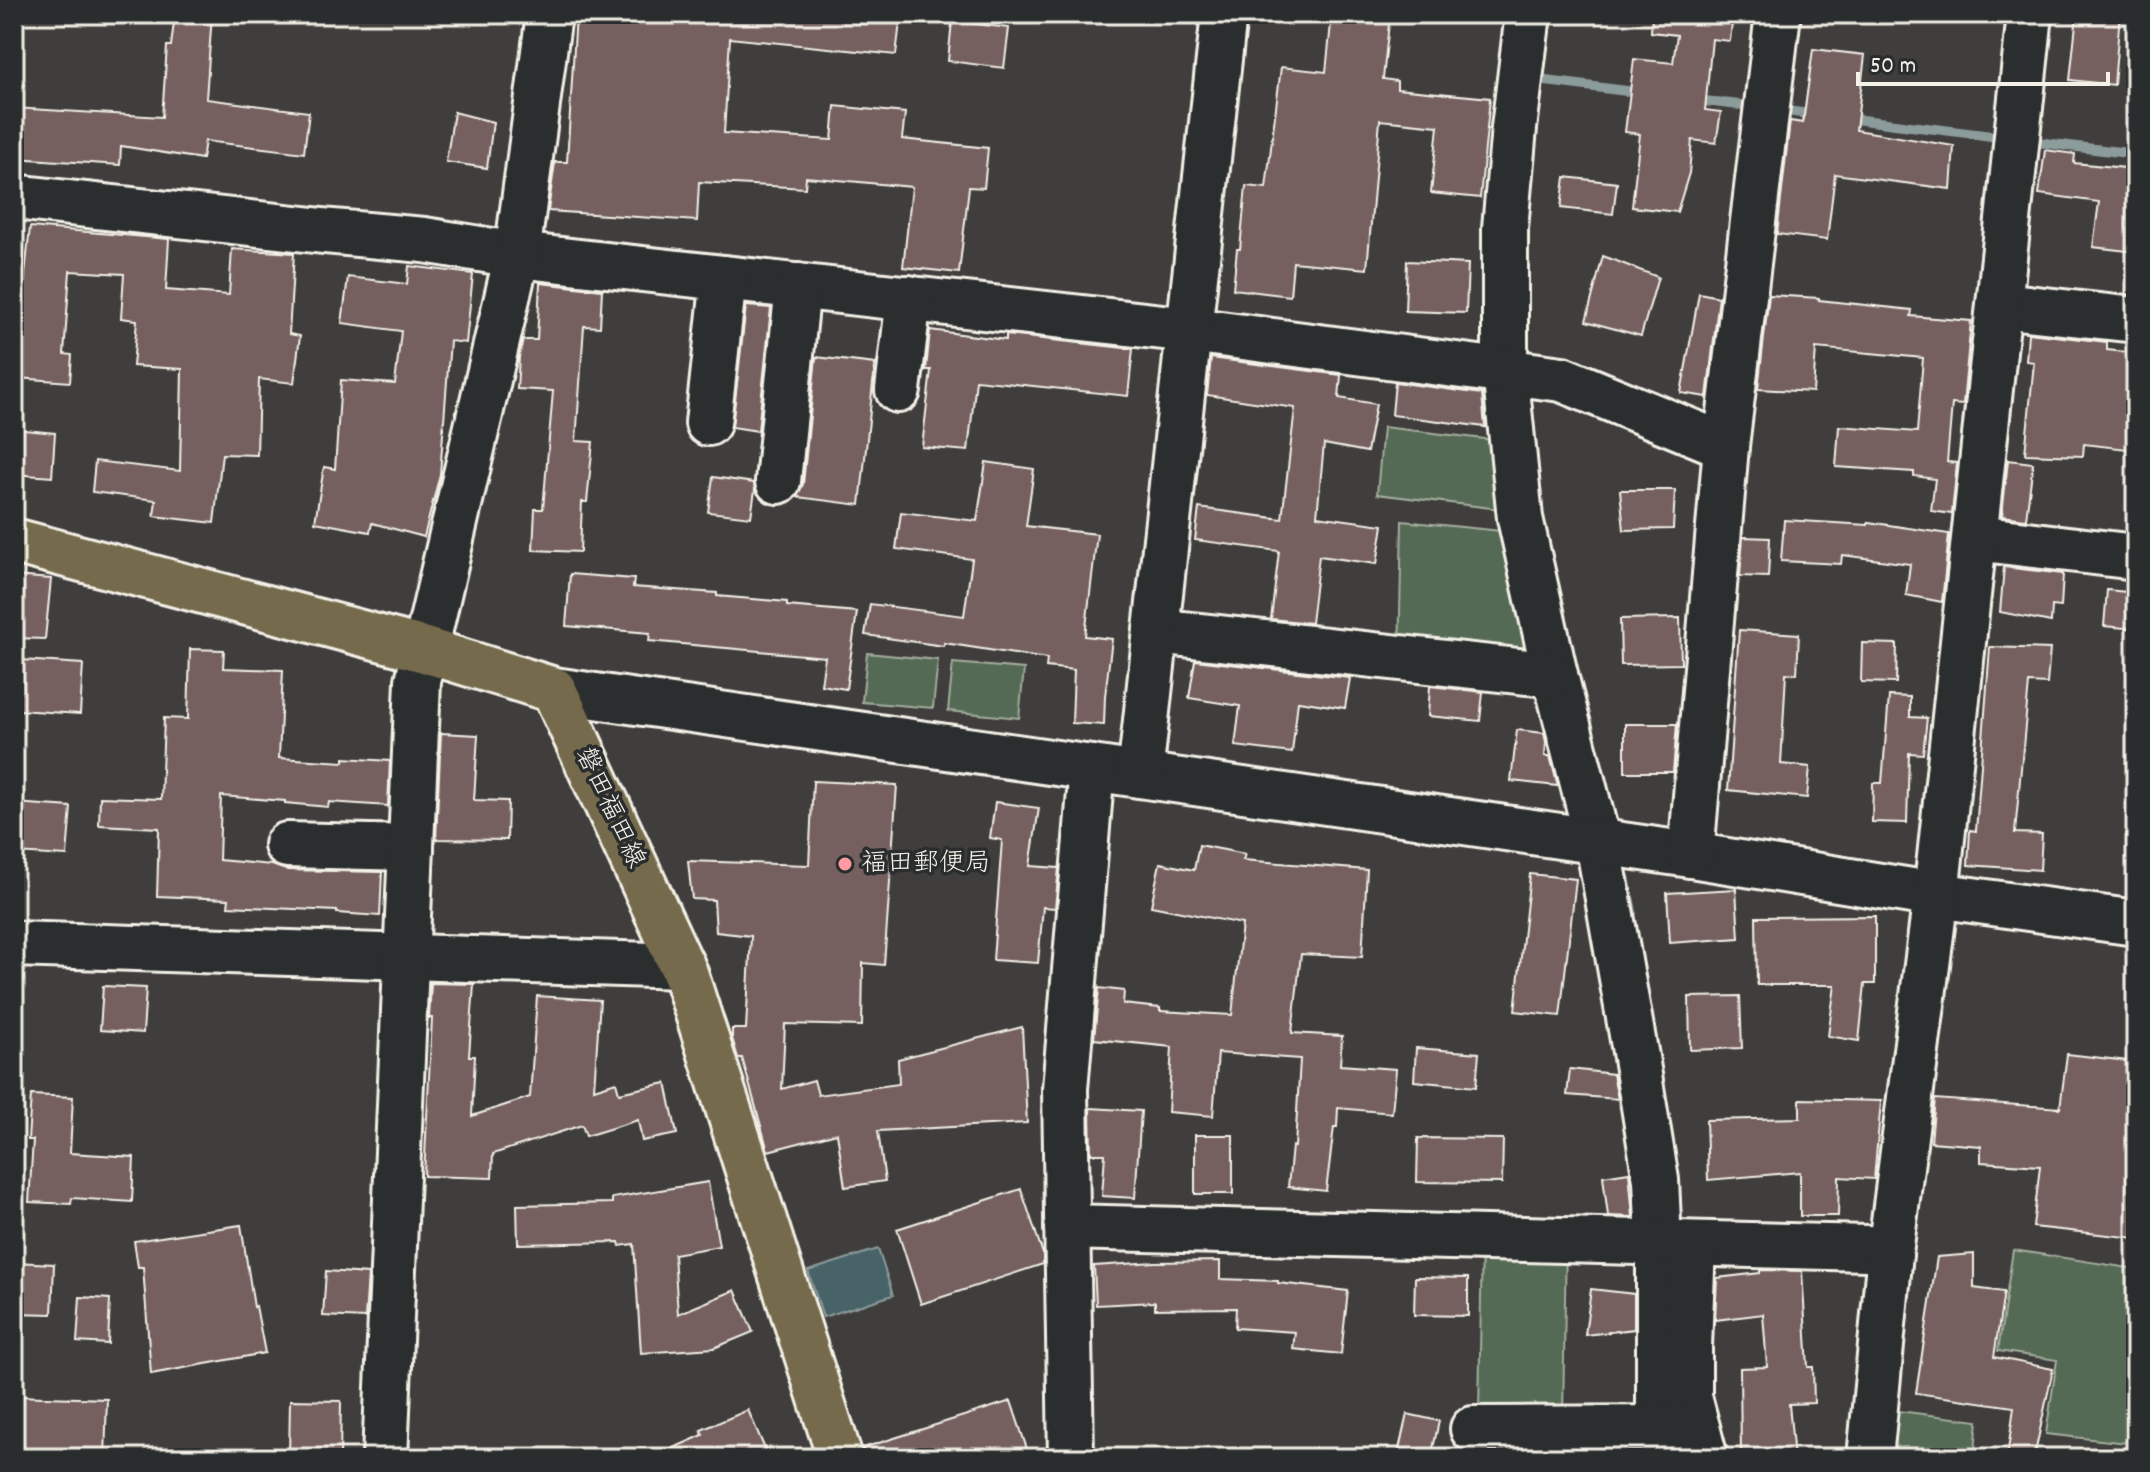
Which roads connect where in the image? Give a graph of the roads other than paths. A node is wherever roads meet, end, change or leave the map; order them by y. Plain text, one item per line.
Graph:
1 (549, 14) edge
2 (1224, 14) edge
3 (1528, 14) edge
4 (1778, 14) edge
5 (2030, 14) edge
6 (14, 197) edge
7 (517, 255) junction
8 (724, 278) junction
9 (798, 286) junction
10 (909, 298) junction
11 (2000, 305) junction
12 (2136, 320) edge
13 (1190, 330) junction
14 (1505, 370) junction
15 (898, 390) dead end
16 (708, 423) dead end
17 (1726, 446) junction
18 (778, 481) dead end
19 (1975, 538) junction
20 (14, 541) edge
21 (2136, 557) edge
22 (1156, 631) junction
23 (425, 650) junction
24 (1555, 675) junction
25 (554, 690) junction
26 (1092, 768) junction
27 (1140, 775) junction
28 (1598, 842) junction
29 (287, 845) dead end
30 (411, 848) junction
31 (1691, 855) junction
32 (1936, 895) junction
33 (2136, 923) edge
34 (14, 944) edge
35 (407, 957) junction
36 (682, 966) junction
37 (1067, 1227) junction
38 (1676, 1243) junction
39 (1890, 1253) junction
40 (1473, 1429) dead end
41 (1687, 1438) edge
42 (385, 1458) edge
43 (840, 1458) edge
44 (1071, 1458) edge
45 (1870, 1458) edge

1 - 7 street
2 - 13 street
3 - 14 street
4 - 17 street
5 - 11 street
6 - 7 street
7 - 8 street
7 - 23 street
8 - 9 street
8 - 16 street
9 - 10 street
9 - 18 street
10 - 13 street
10 - 15 street
11 - 12 street
11 - 19 street
13 - 14 street
13 - 22 street
14 - 17 street
14 - 24 street
17 - 31 street
19 - 21 street
19 - 32 street
20 - 23 main road
22 - 24 street
22 - 27 street
23 - 25 main road
23 - 30 street
24 - 28 street
25 - 26 street
25 - 36 main road, 磐田福田線
26 - 27 street
26 - 37 street
27 - 28 street
28 - 31 street
28 - 38 street
29 - 30 street
30 - 35 street
31 - 32 street
32 - 33 street
32 - 39 street
34 - 35 street
35 - 36 street
35 - 42 street
36 - 43 main road, 磐田福田線
37 - 38 street
37 - 44 street
38 - 39 street
38 - 41 street
39 - 45 street
40 - 41 street

